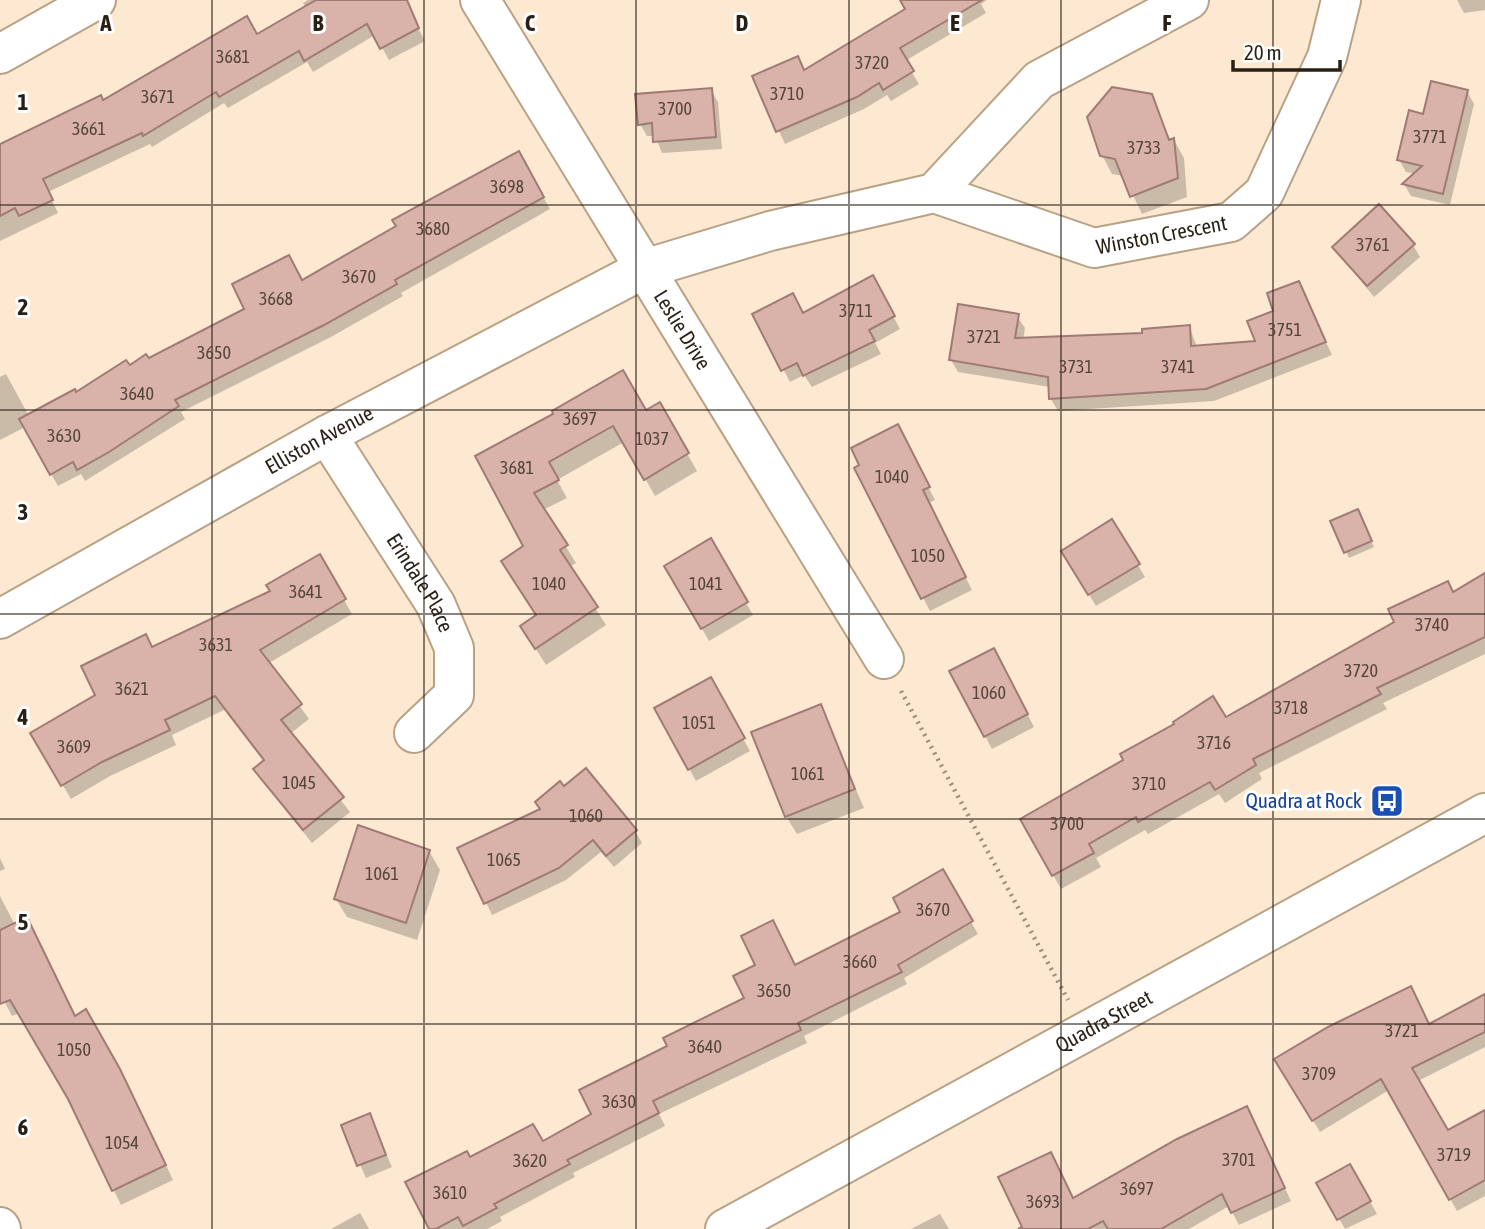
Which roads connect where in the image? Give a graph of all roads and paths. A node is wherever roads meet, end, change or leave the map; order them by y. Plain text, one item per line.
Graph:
1 (96, 0) edge
2 (480, 0) edge
3 (1189, 0) edge
4 (1341, 0) edge
5 (0, 54) edge
6 (934, 193) junction
7 (644, 270) junction
8 (327, 435) junction
9 (0, 619) edge
10 (884, 659) joint
11 (414, 733) dead end
12 (1485, 813) edge
13 (1086, 1034) junction
14 (724, 1229) edge

1 - 5 street
2 - 7 street, Leslie Drive
3 - 6 street
4 - 6 street, Winston Crescent
6 - 7 street
7 - 8 street, Elliston Avenue
7 - 10 street, Leslie Drive
8 - 9 street, Elliston Avenue
8 - 11 street, Erindale Place
10 - 13 path
12 - 13 street, Quadra Street
13 - 14 street, Quadra Street

